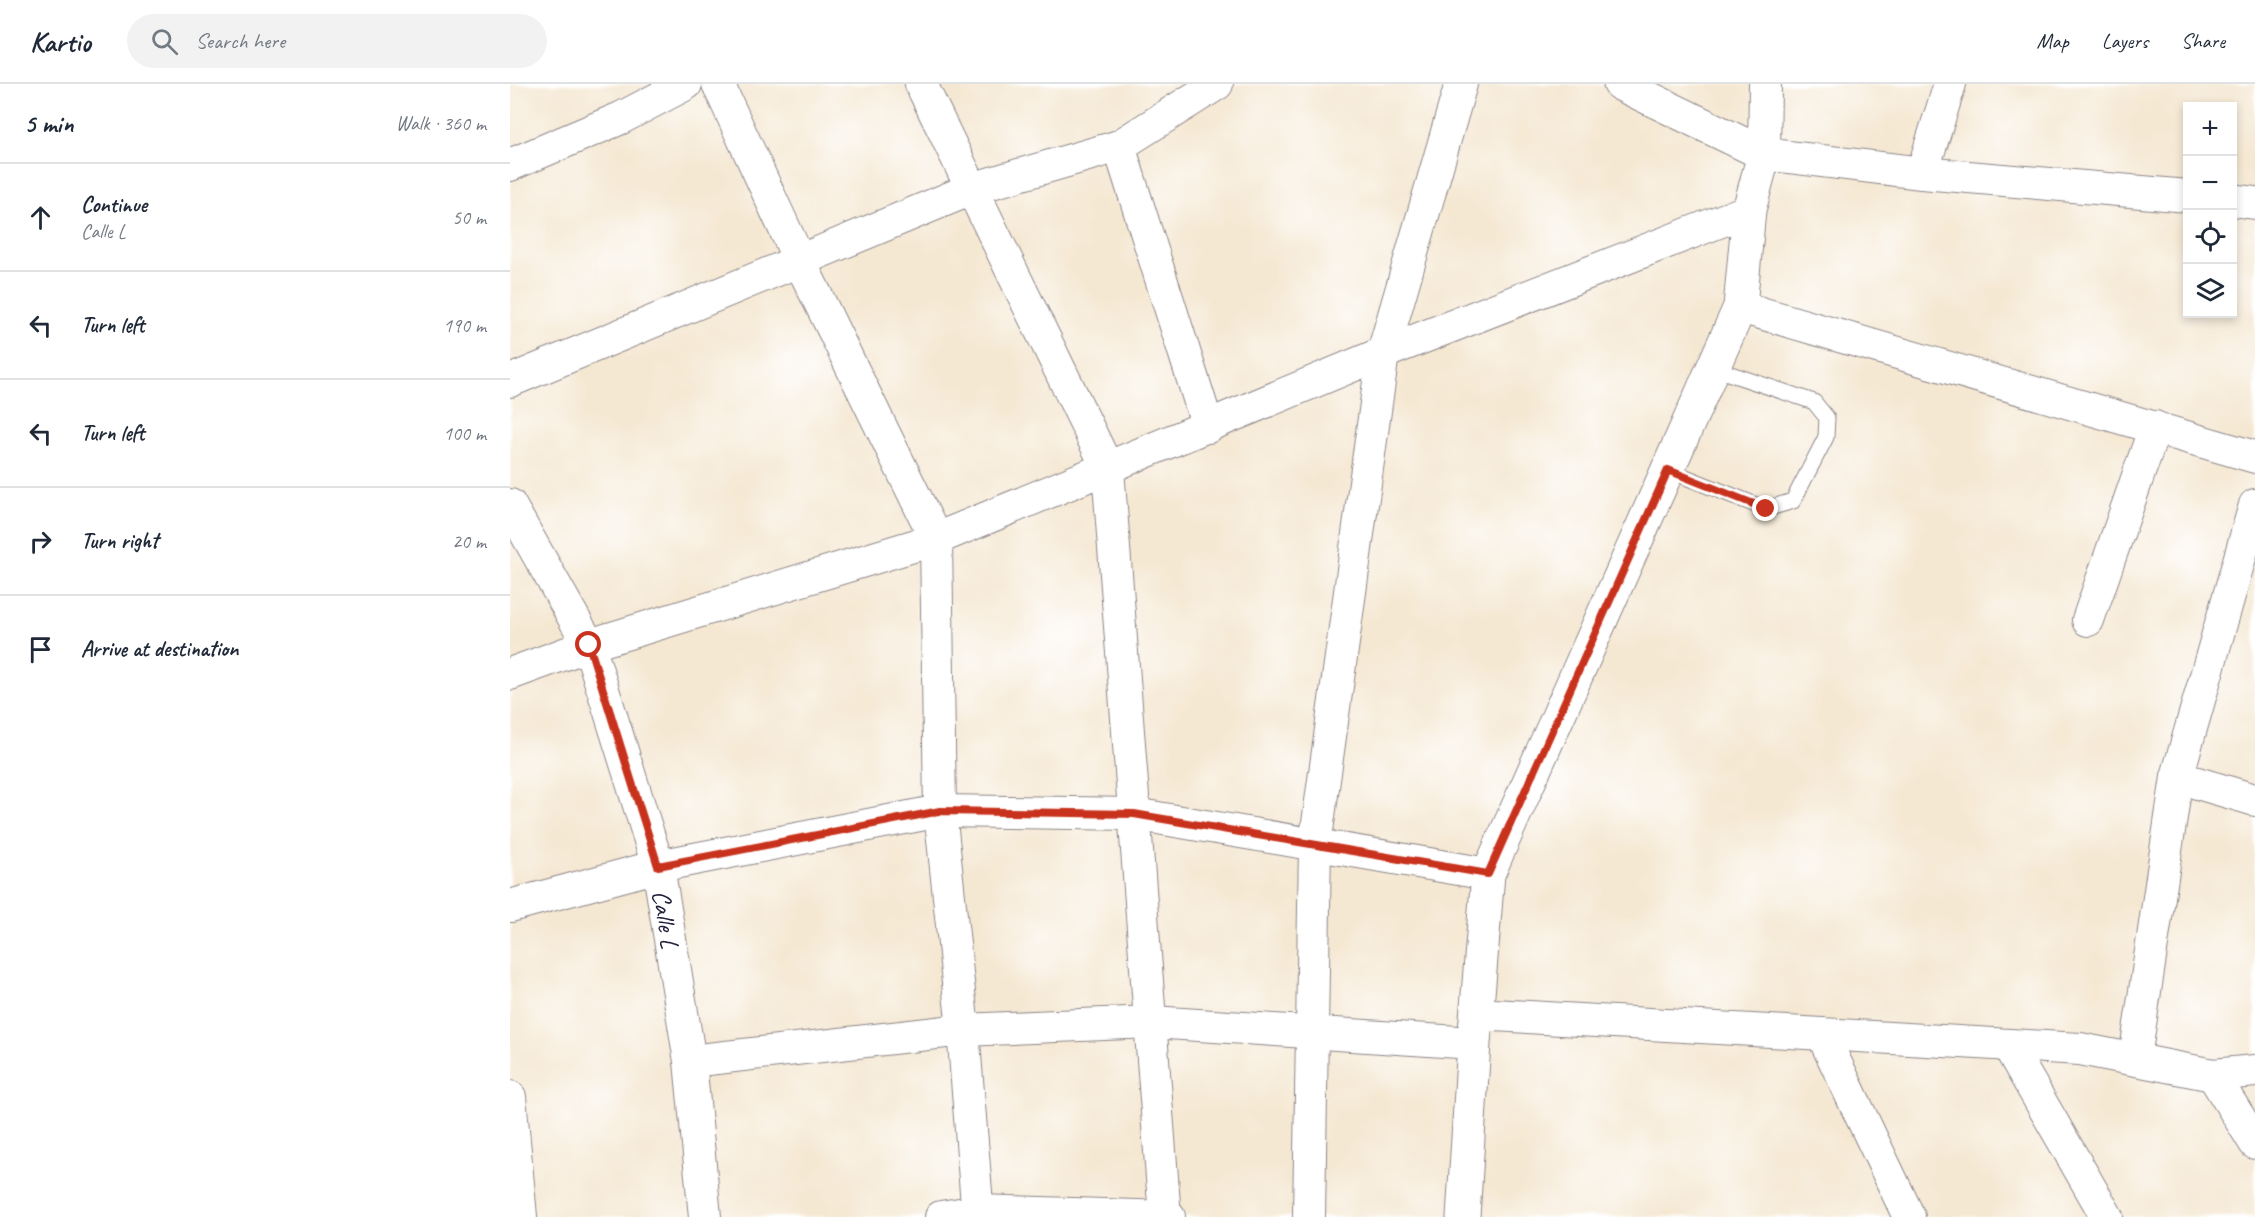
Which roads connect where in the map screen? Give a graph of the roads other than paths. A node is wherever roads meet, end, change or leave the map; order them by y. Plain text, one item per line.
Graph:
1 (686, 84) edge
2 (718, 84) edge
3 (921, 84) edge
4 (1217, 84) edge
5 (1461, 84) edge
6 (1620, 84) edge
7 (1950, 84) edge
8 (1767, 89) edge
9 (1119, 146) junction
10 (1764, 154) junction
11 (510, 165) edge
12 (1922, 173) junction
13 (974, 188) junction
14 (2183, 196) edge
15 (2237, 201) edge
16 (2255, 203) edge
17 (1749, 210) junction
18 (800, 262) junction
19 (1740, 308) junction
20 (1383, 353) junction
21 (1713, 368) junction
22 (510, 381) edge
23 (1208, 427) junction
24 (2154, 427) junction
25 (2255, 457) edge
26 (1108, 469) junction
27 (1668, 470) junction
28 (510, 505) edge
29 (2255, 506) edge
30 (936, 539) junction
31 (2088, 620) dead end
32 (589, 645) junction
33 (510, 674) edge
34 (2176, 777) junction
35 (2255, 800) edge
36 (940, 811) junction
37 (1134, 814) junction
38 (1315, 845) junction
39 (658, 866) junction
40 (1488, 874) junction
41 (510, 906) edge
42 (1152, 1022) junction
43 (1475, 1028) junction
44 (963, 1030) junction
45 (1311, 1032) junction
46 (1822, 1034) junction
47 (2008, 1045) junction
48 (2135, 1058) junction
49 (690, 1061) junction
50 (2255, 1071) edge
51 (2213, 1075) junction
52 (510, 1097) edge
53 (2255, 1143) edge
54 (978, 1214) edge
55 (521, 1217) edge
56 (705, 1217) edge
57 (941, 1217) edge
58 (1167, 1217) edge
59 (1309, 1217) edge
60 (1463, 1217) edge
61 (1909, 1217) edge
62 (2107, 1217) edge

1 - 11 street
2 - 18 street
3 - 13 street
4 - 9 street
5 - 20 street
6 - 10 street
7 - 12 street
8 - 10 street
9 - 13 street
9 - 23 street
10 - 12 street
10 - 17 street
12 - 14 street
13 - 18 street
13 - 26 street
15 - 16 street
17 - 19 street
17 - 20 street
18 - 22 street
18 - 30 street
19 - 21 street
19 - 24 street
20 - 23 street
20 - 38 street
21 - 27 street
21 - 27 lane
23 - 26 street
24 - 25 street
24 - 31 street
26 - 30 street
26 - 37 street
27 - 40 street
28 - 32 street, Calle L
29 - 34 street
30 - 32 street
30 - 36 street
32 - 33 street
32 - 39 street, Calle L
34 - 35 street
34 - 48 street
36 - 37 street
36 - 39 street
36 - 44 street
37 - 38 street
37 - 42 street
38 - 40 street
38 - 45 street
39 - 41 street
39 - 49 street, Calle L
40 - 43 street
42 - 44 street
42 - 45 street
42 - 58 street
43 - 45 street
43 - 46 street
43 - 60 street
44 - 49 street
44 - 54 street
45 - 59 street
46 - 47 street
46 - 61 street
47 - 48 street
47 - 62 street
48 - 51 street
49 - 56 street, Calle L
50 - 51 street
51 - 53 street
52 - 55 street
54 - 57 street
54 - 58 street

